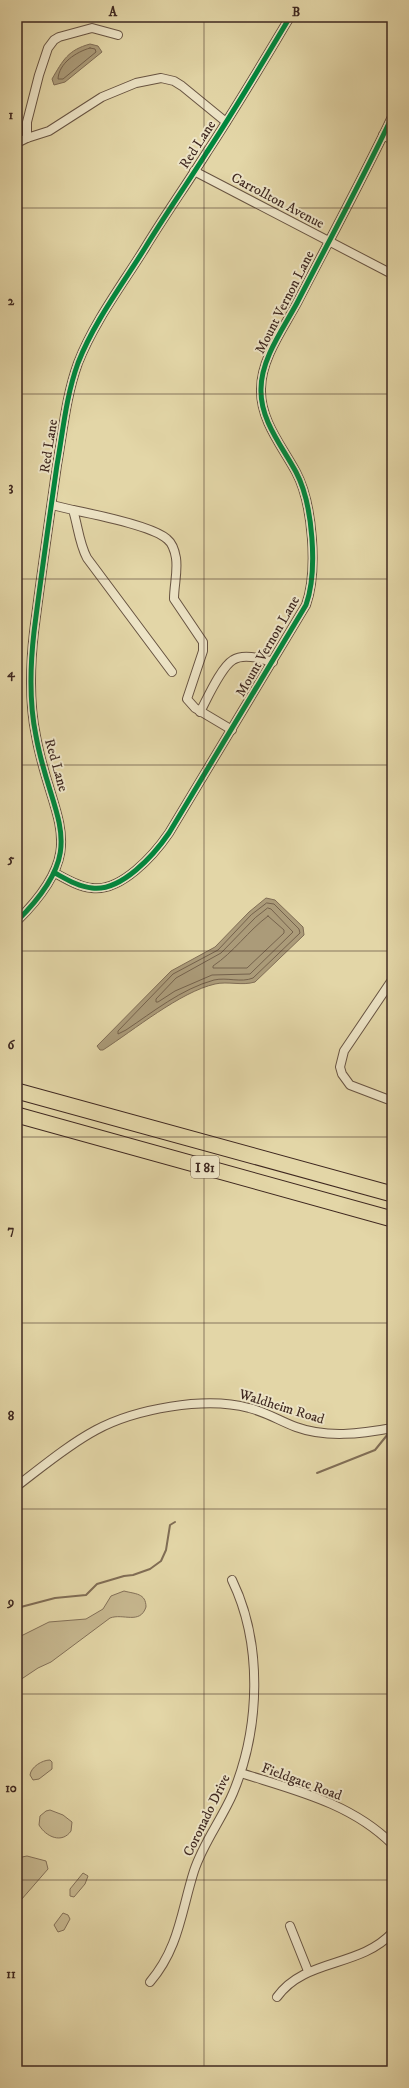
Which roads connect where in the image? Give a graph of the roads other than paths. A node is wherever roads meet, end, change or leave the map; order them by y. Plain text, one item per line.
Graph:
1 (290, 17) edge
2 (118, 35) dead end
3 (392, 117) edge
4 (226, 122) junction
5 (383, 135) junction
6 (27, 138) junction
7 (392, 140) edge
8 (17, 144) edge
9 (194, 171) junction
10 (329, 242) junction
11 (392, 274) edge
12 (52, 505) junction
13 (73, 510) junction
14 (273, 662) junction
15 (172, 672) dead end
16 (200, 712) junction
17 (232, 730) junction
18 (55, 873) junction
19 (17, 921) edge
20 (392, 980) edge
21 (17, 1091) edge
22 (392, 1101) edge
23 (17, 1115) edge
24 (392, 1194) edge
25 (392, 1219) edge
26 (392, 1428) edge
27 (17, 1486) edge
28 (232, 1580) dead end
29 (241, 1773) junction
30 (392, 1844) edge
31 (290, 1926) dead end
32 (392, 1934) edge
33 (308, 1971) junction
34 (150, 1982) dead end
35 (277, 1997) dead end

1 - 4 street, Red Lane
2 - 6 street
3 - 5 street, Mount Vernon Lane
4 - 6 street
4 - 9 street, Red Lane
5 - 7 street
5 - 10 street, Mount Vernon Lane
6 - 8 street
9 - 10 street, Carrollton Avenue
9 - 12 street, Red Lane
10 - 11 street, Carrollton Avenue
10 - 14 street, Mount Vernon Lane
12 - 13 street
12 - 18 street, Red Lane
13 - 15 street
13 - 16 street
14 - 16 street
14 - 17 street, Mount Vernon Lane
16 - 17 street
17 - 18 street, Mount Vernon Lane
18 - 19 street, Red Lane
20 - 22 street
21 - 24 highway, I 81
23 - 25 highway, I 81
26 - 27 street, Waldheim Road
28 - 29 street, Coronado Drive
29 - 30 street, Fieldgate Road
29 - 34 street, Coronado Drive
31 - 33 street
32 - 33 street
33 - 35 street

